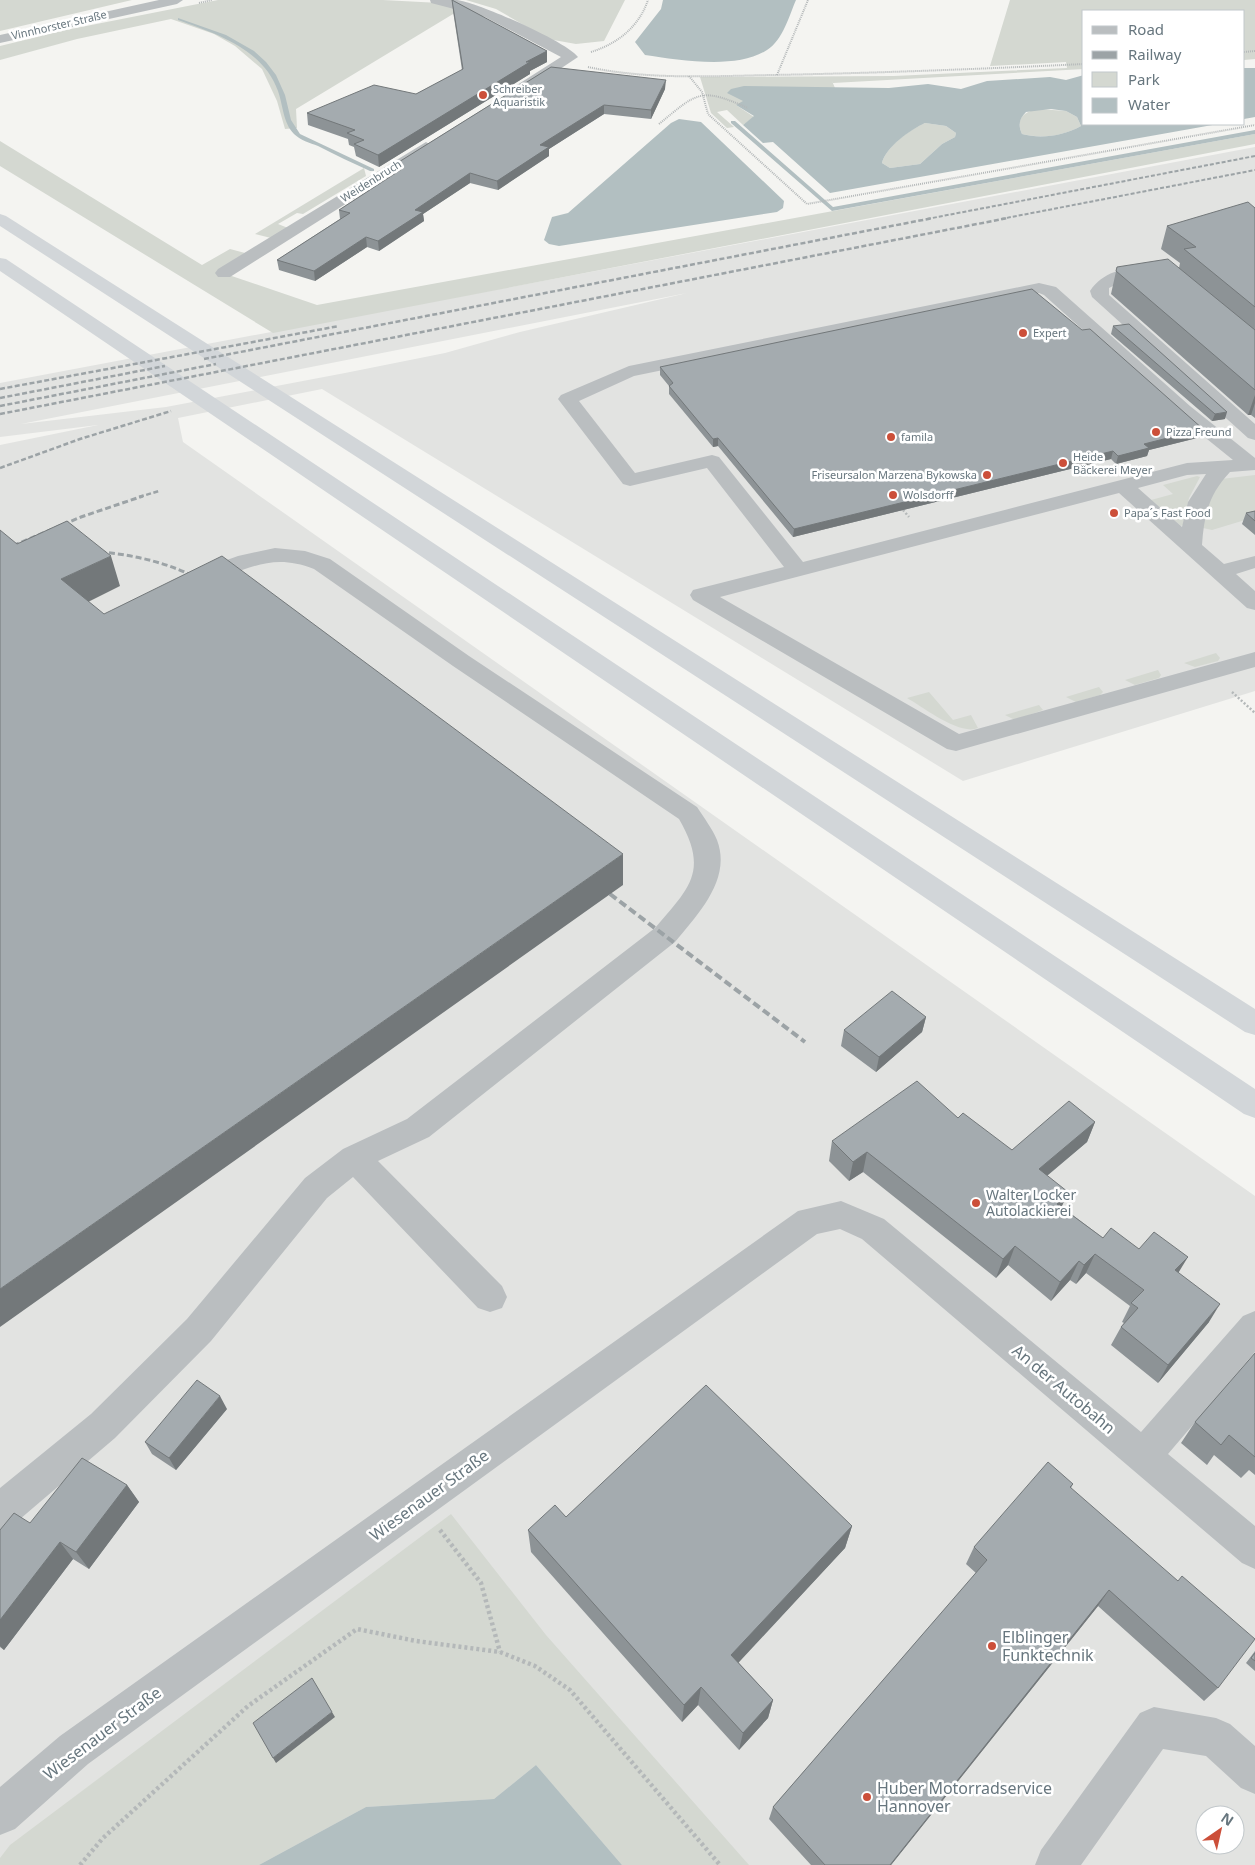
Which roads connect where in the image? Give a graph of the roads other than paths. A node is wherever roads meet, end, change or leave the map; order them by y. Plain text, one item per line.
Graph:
1 (177, 0) edge
2 (436, 0) edge
3 (0, 39) edge
4 (512, 94) edge
5 (436, 141) edge
6 (0, 219) edge
7 (0, 263) edge
8 (224, 273) dead end
9 (1165, 273) edge
10 (1255, 434) edge
11 (1252, 464) edge
12 (1224, 466) junction
13 (1123, 486) junction
14 (1191, 546) junction
15 (1254, 562) edge
16 (798, 570) junction
17 (1220, 572) junction
18 (179, 588) edge
19 (1255, 604) edge
20 (1255, 658) edge
21 (1255, 1024) edge
22 (1255, 1105) edge
23 (354, 1158) junction
24 (873, 1229) joint
25 (490, 1297) dead end
26 (1255, 1327) edge
27 (1143, 1456) junction
28 (0, 1512) edge
29 (1255, 1550) edge
30 (1255, 1774) edge
31 (0, 1814) edge
32 (1056, 1865) edge

1 - 3 street, Vinnhorster Straße
2 - 4 street
5 - 8 street, Weidenbruch
6 - 21 highway
7 - 22 highway
9 - 10 street
11 - 12 street
11 - 16 street
12 - 13 street
12 - 14 street
13 - 14 street
13 - 16 street
14 - 17 street
15 - 17 street
16 - 20 street
17 - 19 street
18 - 23 street
23 - 25 street
23 - 28 street
24 - 27 street, An der Autobahn
24 - 31 street, Wiesenauer Straße
26 - 27 street
27 - 29 street, An der Autobahn
30 - 32 street

